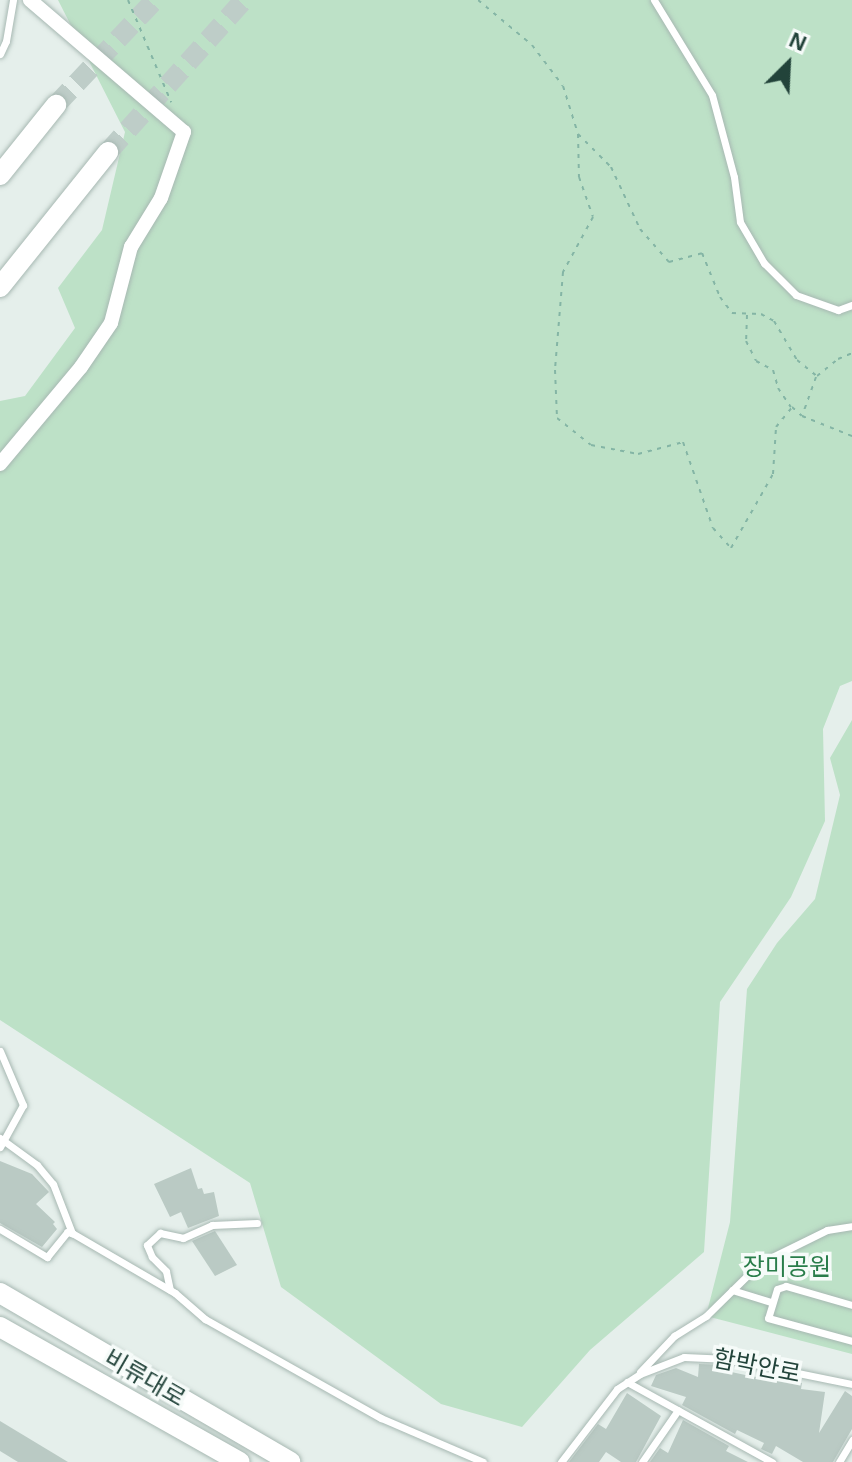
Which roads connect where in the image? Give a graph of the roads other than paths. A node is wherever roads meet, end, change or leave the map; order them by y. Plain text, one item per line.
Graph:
1 (13, 0) edge
2 (30, 0) edge
3 (654, 0) edge
4 (0, 54) edge
5 (56, 105) tunnel mouth
6 (108, 152) tunnel mouth
7 (0, 175) edge
8 (0, 287) edge
9 (852, 305) edge
10 (0, 464) edge
11 (0, 1051) edge
12 (1, 1142) edge
13 (257, 1223) dead end
14 (852, 1226) edge
15 (0, 1229) edge
16 (72, 1233) junction
17 (170, 1290) junction
18 (732, 1290) junction
19 (0, 1293) edge
20 (771, 1302) junction
21 (852, 1305) edge
22 (0, 1327) edge
23 (852, 1341) edge
24 (635, 1377) junction
25 (627, 1382) junction
26 (852, 1384) edge
27 (678, 1410) junction
28 (852, 1440) edge
29 (240, 1462) edge
30 (290, 1462) edge
31 (483, 1462) edge
32 (561, 1462) edge
33 (642, 1462) edge
34 (772, 1462) edge
35 (839, 1462) edge

1 - 4 lane
2 - 10 street
3 - 9 lane
5 - 7 main road
6 - 8 main road
11 - 12 lane
12 - 16 lane
13 - 17 lane
14 - 18 lane
15 - 16 lane
16 - 17 lane
17 - 31 lane
18 - 20 lane
18 - 24 lane
19 - 30 main road, 비류대로
20 - 21 lane
20 - 23 lane
22 - 29 main road, 비류대로
24 - 25 lane, 함박안로
24 - 26 lane, 함박안로
25 - 27 lane
25 - 32 lane, 함박안로
27 - 33 lane
27 - 34 lane
28 - 35 lane

